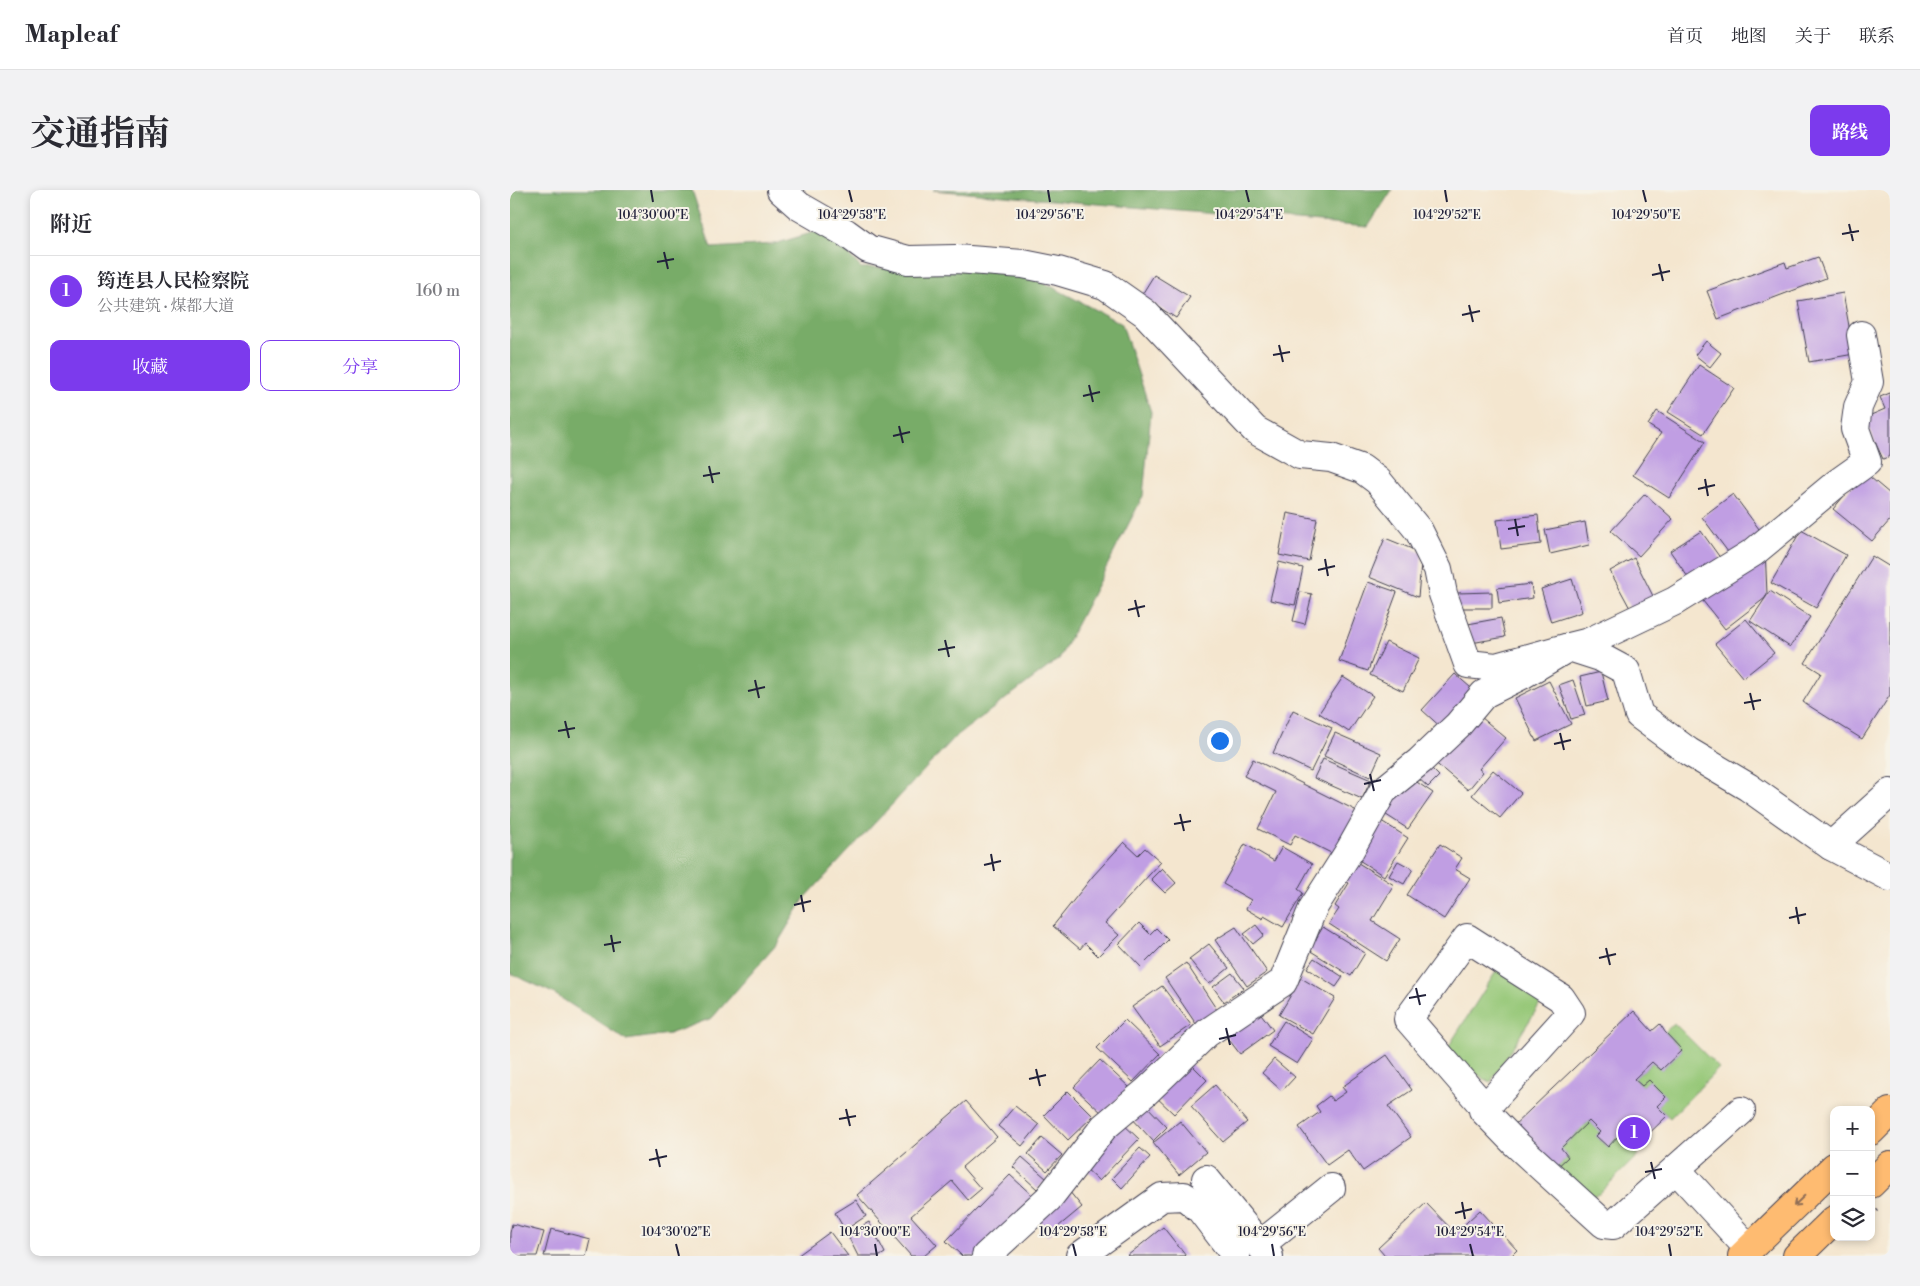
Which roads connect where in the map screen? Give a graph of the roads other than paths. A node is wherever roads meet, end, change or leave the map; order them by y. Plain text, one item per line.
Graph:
1 (781, 190) edge
2 (1861, 335) dead end
3 (1569, 647) junction
4 (1890, 793) edge
5 (1831, 846) junction
6 (1890, 877) edge
7 (1485, 1108) junction
8 (1741, 1111) dead end
9 (1890, 1112) edge
10 (1875, 1126) edge
11 (1890, 1165) edge
12 (1676, 1168) junction
13 (1830, 1171) edge
14 (1206, 1179) dead end
15 (1875, 1180) edge
16 (1331, 1188) dead end
17 (1830, 1224) edge
18 (1255, 1252) edge
19 (1746, 1252) edge
20 (986, 1256) edge
21 (1080, 1256) edge
22 (1798, 1256) edge

1 - 3 street
2 - 3 street
3 - 5 street
3 - 20 street
4 - 5 street
5 - 6 street
7 - 7 street
7 - 12 street
8 - 12 street
9 - 10 main road
11 - 15 main road
12 - 19 street
13 -> 19 main road
14 - 18 street
16 - 18 street
17 - 22 main road
18 - 21 street

